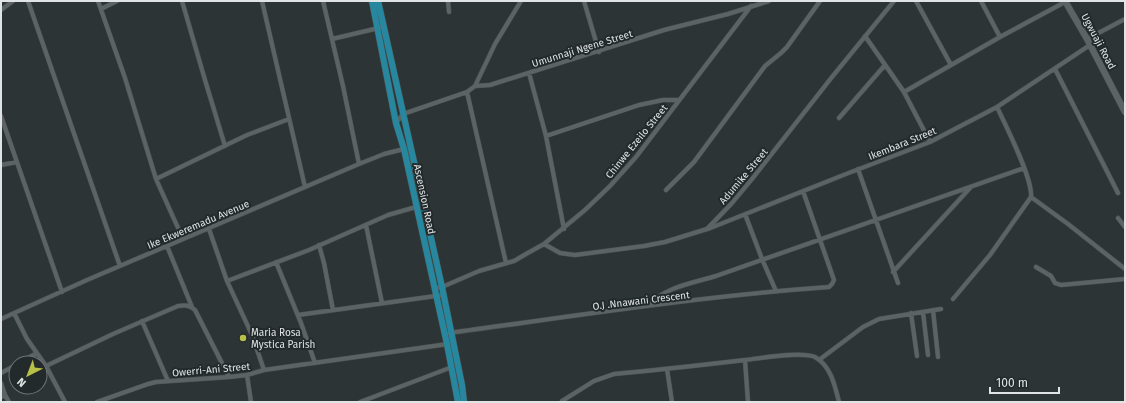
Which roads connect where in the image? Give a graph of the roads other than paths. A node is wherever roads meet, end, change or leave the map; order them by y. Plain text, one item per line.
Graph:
1 (13, 1) edge
2 (28, 1) edge
3 (98, 1) edge
4 (116, 1) edge
5 (182, 1) edge
6 (262, 1) edge
7 (323, 1) edge
8 (372, 1) edge
9 (378, 1) edge
10 (448, 1) edge
11 (521, 1) edge
12 (584, 1) edge
13 (768, 1) edge
14 (820, 1) edge
15 (894, 1) edge
16 (916, 1) edge
17 (981, 1) edge
18 (1065, 1) edge
19 (750, 6) junction
20 (1, 10) edge
21 (101, 10) junction
22 (449, 12) dead end
23 (1125, 19) edge
24 (381, 27) junction
25 (865, 36) junction
26 (1000, 37) junction
27 (332, 39) junction
28 (1089, 42) junction
29 (599, 52) junction
30 (884, 65) junction
31 (951, 65) junction
32 (1055, 69) junction
33 (529, 73) junction
34 (475, 86) junction
35 (467, 92) junction
36 (904, 92) junction
37 (679, 100) junction
38 (997, 107) junction
39 (1125, 112) edge
40 (403, 114) junction
41 (1, 116) edge
42 (839, 118) dead end
43 (289, 119) junction
44 (396, 123) junction
45 (546, 136) junction
46 (930, 142) junction
47 (225, 146) junction
48 (404, 149) junction
49 (17, 162) junction
50 (359, 164) junction
51 (1, 165) edge
52 (1024, 168) junction
53 (858, 169) junction
54 (156, 178) junction
55 (305, 187) junction
56 (972, 187) junction
57 (666, 190) dead end
58 (803, 191) junction
59 (1118, 193) dead end
60 (1031, 197) junction
61 (416, 207) junction
62 (745, 214) junction
63 (1118, 218) dead end
64 (875, 220) junction
65 (366, 225) junction
66 (1125, 227) edge
67 (209, 228) junction
68 (564, 229) junction
69 (707, 229) junction
70 (183, 239) junction
71 (819, 239) junction
72 (544, 244) junction
73 (319, 245) junction
74 (167, 246) junction
75 (762, 259) junction
76 (276, 262) junction
77 (506, 263) junction
78 (120, 266) junction
79 (1036, 267) dead end
80 (1125, 270) edge
81 (893, 272) junction
82 (1125, 279) edge
83 (227, 281) junction
84 (898, 283) dead end
85 (442, 287) junction
86 (434, 288) junction
87 (776, 291) junction
88 (62, 292) junction
89 (443, 295) junction
90 (436, 296) junction
91 (953, 299) dead end
92 (382, 303) junction
93 (648, 306) junction
94 (192, 307) junction
95 (941, 308) dead end
96 (333, 310) junction
97 (933, 310) junction
98 (923, 312) junction
99 (14, 313) junction
100 (911, 313) junction
101 (298, 315) junction
102 (1, 320) edge
103 (142, 321) junction
104 (448, 333) junction
105 (450, 344) junction
106 (37, 353) joint
107 (33, 355) edge
108 (928, 355) dead end
109 (917, 356) dead end
110 (938, 357) dead end
111 (745, 360) junction
112 (819, 360) junction
113 (315, 363) junction
114 (48, 365) edge
115 (452, 367) junction
116 (667, 368) junction
117 (48, 370) edge
118 (264, 370) junction
119 (247, 375) junction
120 (229, 377) junction
121 (168, 381) junction
122 (1, 383) edge
123 (3, 396) edge
124 (562, 401) edge
125 (9, 402) edge
126 (65, 402) edge
127 (97, 402) edge
128 (251, 402) edge
129 (360, 402) edge
130 (458, 402) edge
131 (464, 402) edge
132 (672, 402) edge
133 (748, 402) edge
134 (839, 402) edge

1 - 20 street
2 - 78 street
3 - 21 street
4 - 21 street
5 - 47 street
6 - 43 street
7 - 27 street
8 - 24 main road, Ascension Road
9 - 24 main road, Ascension Road
10 - 22 street
11 - 34 street
12 - 29 street
13 - 19 street, Umunnaji Ngene Street
14 - 57 street
15 - 25 street, Adumike Street
16 - 31 street
17 - 26 street
18 - 26 street
18 - 28 main road, Ugwuaji Road
19 - 29 street, Umunnaji Ngene Street
19 - 37 street, Chinwe Ezeilo Street
21 - 54 street
23 - 28 street, Ikembara Street
24 - 27 street
24 - 40 main road, Ascension Road
24 - 44 main road, Ascension Road
25 - 30 street
25 - 69 street, Adumike Street
26 - 31 street
27 - 50 street
28 - 32 street, Ikembara Street
28 - 39 main road, Ugwuaji Road
29 - 33 street, Umunnaji Ngene Street
30 - 36 street
30 - 42 street
31 - 36 street
32 - 38 street, Ikembara Street
32 - 59 street
33 - 34 street, Umunnaji Ngene Street
33 - 45 street
34 - 35 street, Umunnaji Ngene Street
35 - 40 street, Umunnaji Ngene Street
35 - 77 street
36 - 46 street
37 - 45 street
37 - 68 street, Chinwe Ezeilo Street
38 - 46 street, Ikembara Street
38 - 52 street
40 - 44 street
40 - 85 main road, Ascension Road
41 - 49 street
43 - 47 street
43 - 55 street
44 - 48 main road, Ascension Road
45 - 68 street
46 - 53 street, Ikembara Street
47 - 54 street
48 - 50 street, Ike Ekweremadu Avenue
48 - 61 main road, Ascension Road
49 - 51 street
49 - 88 street
50 - 55 street, Ike Ekweremadu Avenue
52 - 56 street
52 - 60 street
53 - 58 street, Ikembara Street
53 - 64 street
54 - 70 street
55 - 67 street, Ike Ekweremadu Avenue
56 - 64 street
56 - 81 street
58 - 62 street, Ikembara Street
58 - 71 street
60 - 80 street
60 - 91 street
61 - 65 street
61 - 86 main road, Ascension Road
62 - 69 street, Ikembara Street
62 - 75 street
63 - 66 street
64 - 71 street
64 - 81 street
65 - 73 street
65 - 92 street
67 - 70 street, Ike Ekweremadu Avenue
67 - 83 street
68 - 72 street, Chinwe Ezeilo Street
69 - 72 street, Adumike Street
70 - 74 street, Ike Ekweremadu Avenue
71 - 75 street
71 - 87 street, O.J .Nnawani Crescent
72 - 77 street, Chinwe Ezeilo Street
73 - 76 street
73 - 96 street
74 - 78 street, Ike Ekweremadu Avenue
74 - 94 street
75 - 87 street
75 - 93 street
76 - 83 street
76 - 101 street
77 - 85 street, Chinwe Ezeilo Street
78 - 88 street, Ike Ekweremadu Avenue
79 - 82 street
81 - 84 street
83 - 118 street
85 - 86 street, Chinwe Ezeilo Street
85 - 89 main road, Ascension Road
86 - 90 main road, Ascension Road
87 - 93 street, O.J .Nnawani Crescent
88 - 99 street, Ike Ekweremadu Avenue
89 - 90 street
89 - 104 main road, Ascension Road
90 - 92 street
90 - 104 main road, Ascension Road
92 - 96 street
93 - 104 street, O.J .Nnawani Crescent
94 - 103 street
94 - 120 street
95 - 97 street
96 - 101 street
97 - 98 street
97 - 110 street
98 - 100 street
98 - 108 street
99 - 102 street, Ike Ekweremadu Avenue
99 - 106 street
100 - 109 street
100 - 112 street
101 - 113 street
103 - 114 street
103 - 121 street
104 - 105 main road, Ascension Road
105 - 113 street, Owerri-Ani Street
105 - 115 main road, Ascension Road
105 - 131 main road, Ascension Road
106 - 107 street
111 - 112 street
111 - 116 street
111 - 133 street
112 - 134 street
113 - 118 street, Owerri-Ani Street
115 - 129 street
115 - 130 main road, Ascension Road
116 - 124 street
116 - 132 street
117 - 126 street
118 - 119 street, Owerri-Ani Street
119 - 120 street, Owerri-Ani Street
119 - 128 street
120 - 121 street, Owerri-Ani Street
121 - 127 street, Owerri-Ani Street
122 - 123 street
123 - 125 street

